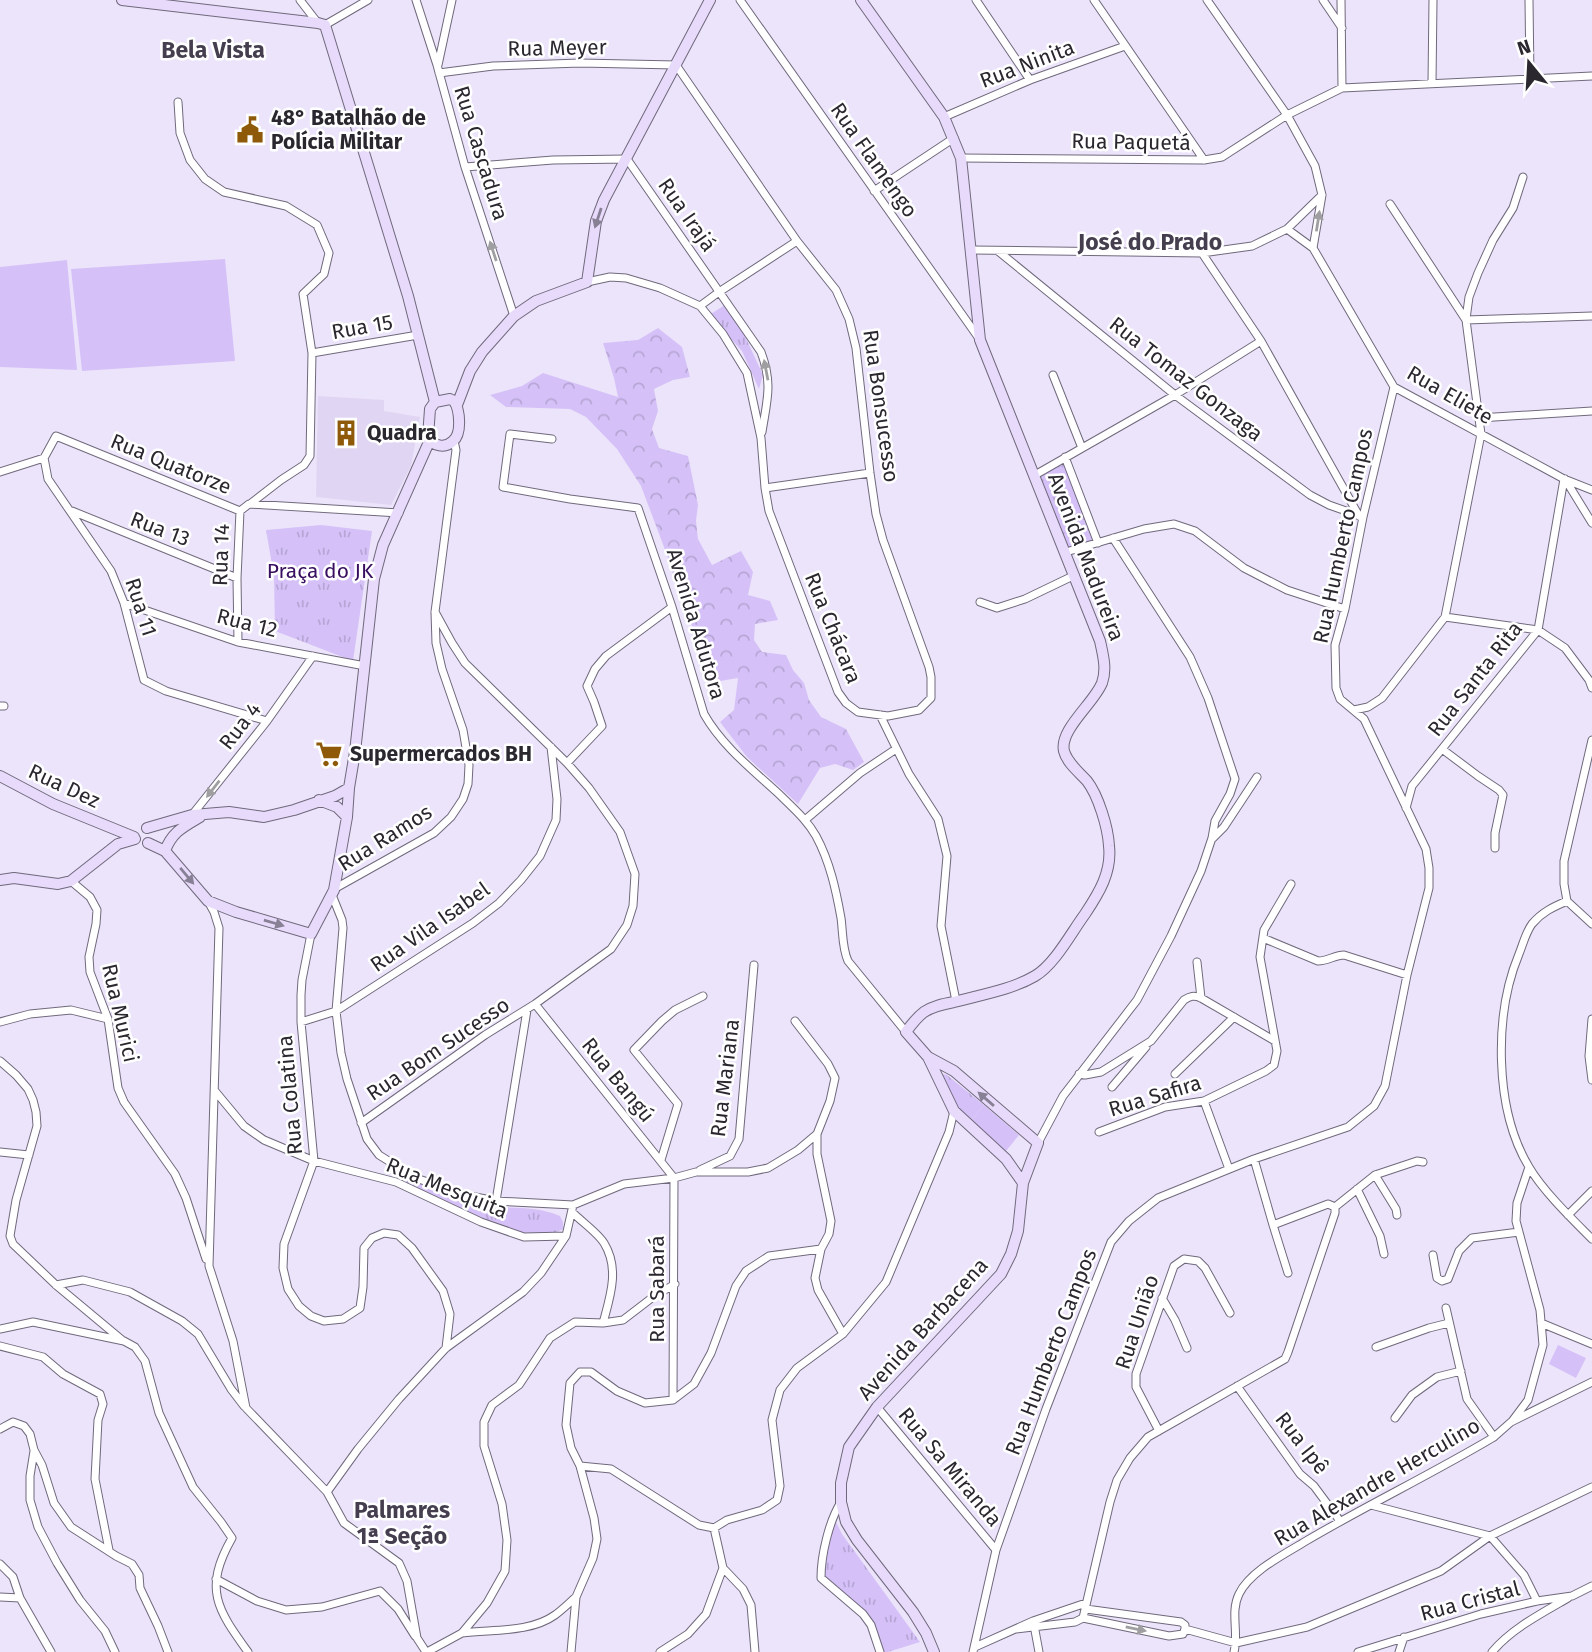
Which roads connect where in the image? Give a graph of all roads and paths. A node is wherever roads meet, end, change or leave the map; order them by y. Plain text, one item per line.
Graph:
1 (122, 0) edge
2 (300, 0) edge
3 (368, 0) edge
4 (416, 0) edge
5 (452, 0) edge
6 (710, 0) edge
7 (740, 0) edge
8 (861, 0) edge
9 (976, 0) edge
10 (1094, 0) edge
11 (1207, 0) edge
12 (1323, 0) edge
13 (1341, 0) edge
14 (1433, 0) edge
15 (1529, 0) edge
16 (169, 3) edge
17 (322, 24) junction
18 (1343, 28) junction
19 (1125, 46) junction
20 (676, 65) junction
21 (438, 69) junction
22 (1592, 76) edge
23 (1530, 78) junction
24 (1030, 80) junction
25 (1432, 83) junction
26 (1342, 88) junction
27 (178, 102) dead end
28 (1287, 115) junction
29 (944, 117) junction
30 (954, 138) junction
31 (961, 158) junction
32 (627, 159) junction
33 (1204, 160) junction
34 (465, 167) junction
35 (1523, 177) dead end
36 (874, 191) junction
37 (1322, 195) junction
38 (1390, 204) dead end
39 (1287, 229) junction
40 (797, 241) junction
41 (1313, 248) junction
42 (971, 250) junction
43 (998, 251) junction
44 (1202, 253) junction
45 (587, 282) junction
46 (719, 292) junction
47 (699, 306) junction
48 (514, 316) junction
49 (1592, 317) edge
50 (1466, 320) junction
51 (418, 335) junction
52 (980, 340) junction
53 (1261, 341) junction
54 (312, 353) junction
55 (1053, 375) dead end
56 (1394, 387) junction
57 (1175, 395) junction
58 (435, 402) junction
59 (457, 405) junction
60 (1592, 411) edge
61 (1479, 418) junction
62 (1480, 434) junction
63 (761, 438) junction
64 (552, 439) dead end
65 (454, 441) junction
66 (429, 442) junction
67 (1082, 448) junction
68 (1065, 457) junction
69 (44, 458) junction
70 (0, 471) edge
71 (870, 472) junction
72 (1035, 474) junction
73 (1564, 479) junction
74 (765, 488) junction
75 (1592, 490) edge
76 (249, 504) junction
77 (72, 511) junction
78 (240, 511) junction
79 (399, 513) junction
80 (1361, 516) junction
81 (1592, 523) edge
82 (1113, 538) junction
83 (1098, 543) junction
84 (1066, 552) junction
85 (1074, 575) junction
86 (237, 578) junction
87 (980, 602) dead end
88 (124, 603) junction
89 (672, 607) junction
90 (1345, 609) junction
91 (435, 612) junction
92 (1445, 617) junction
93 (1538, 630) junction
94 (238, 642) junction
95 (313, 656) junction
96 (365, 666) junction
97 (1592, 688) edge
98 (1354, 710) junction
99 (880, 715) junction
100 (267, 721) junction
101 (1592, 740) edge
102 (551, 746) junction
103 (896, 749) junction
104 (1443, 749) junction
105 (567, 763) junction
106 (0, 776) edge
107 (1257, 777) dead end
108 (349, 788) junction
109 (320, 800) junction
110 (1406, 809) junction
111 (205, 814) junction
112 (192, 816) junction
113 (348, 817) junction
114 (805, 820) junction
115 (141, 837) junction
116 (1212, 838) junction
117 (1495, 848) dead end
118 (166, 851) junction
119 (0, 880) edge
120 (71, 881) junction
121 (1291, 884) dead end
122 (333, 892) junction
123 (208, 901) junction
124 (1567, 901) junction
125 (236, 912) junction
126 (1592, 924) edge
127 (219, 928) junction
128 (311, 934) junction
129 (1263, 938) junction
130 (1197, 962) dead end
131 (754, 965) dead end
132 (1407, 975) junction
133 (703, 996) dead end
134 (1201, 998) junction
135 (956, 1001) junction
136 (535, 1004) junction
137 (527, 1010) junction
138 (336, 1011) junction
139 (1234, 1017) junction
140 (107, 1019) junction
141 (1592, 1019) edge
142 (794, 1021) dead end
143 (0, 1022) edge
144 (301, 1022) junction
145 (906, 1032) junction
146 (1151, 1041) junction
147 (1275, 1041) junction
148 (928, 1057) junction
149 (0, 1061) edge
150 (1079, 1074) junction
151 (1175, 1074) dead end
152 (1592, 1080) edge
153 (1112, 1087) dead end
154 (215, 1091) junction
155 (1204, 1101) junction
156 (954, 1111) junction
157 (361, 1123) junction
158 (1099, 1132) dead end
159 (817, 1134) junction
160 (1038, 1143) junction
161 (0, 1152) edge
162 (29, 1155) junction
163 (1254, 1159) junction
164 (661, 1160) junction
165 (314, 1161) junction
166 (1423, 1162) dead end
167 (1529, 1167) junction
168 (1229, 1169) junction
169 (696, 1172) junction
170 (1375, 1175) junction
171 (674, 1178) junction
172 (1023, 1183) junction
173 (1357, 1189) junction
174 (1592, 1191) edge
175 (496, 1201) junction
176 (1335, 1207) junction
177 (573, 1209) junction
178 (1568, 1215) junction
179 (1397, 1216) dead end
180 (1273, 1225) junction
181 (1519, 1231) junction
182 (566, 1236) junction
183 (1592, 1240) edge
184 (821, 1249) junction
185 (1384, 1254) dead end
186 (1433, 1255) dead end
187 (209, 1266) junction
188 (1288, 1273) dead end
189 (56, 1284) junction
190 (675, 1284) junction
191 (1163, 1298) junction
192 (1446, 1308) dead end
193 (1230, 1313) dead end
194 (603, 1323) junction
195 (1449, 1323) junction
196 (1541, 1323) junction
197 (0, 1329) edge
198 (843, 1334) junction
199 (124, 1341) junction
200 (1592, 1344) edge
201 (0, 1346) edge
202 (446, 1348) junction
203 (1187, 1348) dead end
204 (1376, 1348) dead end
205 (1461, 1370) junction
206 (1592, 1382) edge
207 (1237, 1386) junction
208 (673, 1400) junction
209 (877, 1406) junction
210 (246, 1408) junction
211 (1395, 1418) dead end
212 (1511, 1422) junction
213 (0, 1429) edge
214 (1159, 1430) junction
215 (1494, 1437) junction
216 (34, 1450) junction
217 (580, 1466) junction
218 (1592, 1487) edge
219 (327, 1492) junction
220 (841, 1502) junction
221 (1371, 1505) junction
222 (1340, 1521) junction
223 (714, 1528) junction
224 (1490, 1536) junction
225 (109, 1550) junction
226 (996, 1550) junction
227 (0, 1564) edge
228 (723, 1568) junction
229 (216, 1579) junction
230 (1592, 1586) edge
231 (1572, 1596) junction
232 (0, 1597) edge
233 (576, 1597) junction
234 (20, 1598) junction
235 (1537, 1601) junction
236 (1086, 1606) junction
237 (1083, 1618) junction
238 (1033, 1624) junction
239 (1185, 1629) junction
240 (462, 1633) junction
241 (1404, 1637) junction
242 (417, 1638) junction
243 (1236, 1643) junction
244 (974, 1649) edge
245 (51, 1652) edge
246 (115, 1652) edge
247 (168, 1652) edge
248 (248, 1652) edge
249 (426, 1652) edge
250 (571, 1652) edge
251 (660, 1652) edge
252 (755, 1652) edge
253 (880, 1652) edge
254 (934, 1652) edge
255 (1039, 1652) edge
256 (1234, 1652) edge
257 (1358, 1652) edge
258 (1399, 1652) edge
259 (1492, 1652) edge

1 - 16 street
2 - 17 street
3 - 17 street
4 - 21 street, Rua Cascadura
5 - 21 street
6 - 20 street
7 - 36 street, Rua Flamengo
8 - 29 street, Avenida Madureira
9 - 24 street
10 - 19 street
11 - 28 street
12 - 18 street
13 - 18 street
14 - 25 street
15 - 23 street
16 - 17 street
17 - 51 street
18 - 26 street
19 - 24 street, Rua Ninita
19 - 33 street
20 - 21 street, Rua Meyer
20 - 32 street
20 - 40 street, Rua Bonsucesso
21 - 34 street, Rua Cascadura
22 - 23 street
23 - 25 street
24 - 29 street, Rua Ninita
25 - 26 street
26 - 28 street, Rua Paquetá
27 - 54 street
28 - 33 street, Rua Paquetá
28 - 37 street
29 - 30 street, Avenida Madureira
30 - 31 street, Avenida Madureira
30 - 36 street
31 - 33 street, Rua Paquetá
31 - 42 street, Avenida Madureira
32 - 34 street
32 -> 45 street
32 - 46 street, Rua Irajá
48 -> 34 street, Rua Cascadura
35 - 50 street
36 - 52 street, Rua Flamengo
37 - 39 street
41 -> 37 street
38 - 50 street
39 - 41 street, Rua Eliete
39 - 44 street
40 - 46 street
40 - 71 street, Rua Bonsucesso
41 - 56 street, Rua Eliete
42 - 43 street
42 - 52 street, Avenida Madureira
43 - 44 street
43 - 57 street, Rua Tomaz Gonzaga
44 - 53 street
45 - 47 street
45 - 48 street
46 - 47 street
63 -> 46 street, Rua Irajá
47 - 63 street
48 - 59 street
49 - 50 street
50 - 61 street
51 - 54 street, Rua 15
51 - 58 street
52 - 72 street, Avenida Madureira
53 - 57 street
53 - 80 street
54 - 76 street
55 - 67 street
56 - 62 street, Rua Eliete
56 - 80 street, Rua Humberto Campos
57 - 67 street
57 - 80 street, Rua Tomaz Gonzaga
58 - 59 street
58 - 66 street
59 - 65 street
60 - 61 street
61 - 62 street
62 - 73 street, Rua Eliete
62 - 92 street
63 - 74 street, Rua Chácara
64 - 89 street, Avenida Adutora
65 - 66 street
65 - 91 street
66 - 79 street
67 - 68 street
68 - 72 street
68 - 83 street
69 - 70 street
69 - 77 street, Rua 11
69 - 78 street, Rua Quatorze
71 - 74 street
71 - 99 street, Rua Bonsucesso
72 - 84 street, Avenida Madureira
73 - 75 street, Rua Eliete
73 - 81 street
73 - 93 street, Rua Santa Rita
74 - 99 street, Rua Chácara
76 - 78 street, Rua Quatorze
76 - 79 street, Rua Quatorze
77 - 86 street, Rua 13
77 - 88 street, Rua 11
78 - 86 street, Rua 14
79 - 96 street
80 - 90 street, Rua Humberto Campos
82 - 83 street
82 - 90 street
82 - 116 street, Avenida Barbacena
83 - 84 street
84 - 85 street, Avenida Madureira
85 - 87 street
85 - 135 street, Avenida Madureira
86 - 94 street, Rua 14
88 - 94 street, Rua 12
88 - 100 street, Rua 11
89 - 105 street
89 - 114 street, Avenida Adutora
90 - 98 street, Rua Humberto Campos
91 - 102 street
91 - 122 street, Rua Ramos
92 - 93 street
92 - 98 street
93 - 97 street
93 - 104 street, Rua Santa Rita
94 - 95 street, Rua 12
95 - 96 street, Rua 12
95 - 100 street, Rua 4
96 - 108 street
98 - 110 street, Rua Humberto Campos
99 - 103 street
100 -> 112 street, Rua 4
101 - 124 street
102 - 105 street
102 - 138 street, Rua Vila Isabel
103 - 114 street
103 - 135 street
104 - 110 street, Rua Santa Rita
104 - 117 street
105 - 136 street
106 - 115 street, Rua Dez
107 - 116 street
108 - 109 street
108 - 113 street
109 - 111 street
109 - 113 street
110 - 132 street, Rua Humberto Campos
111 - 112 street
111 - 118 street
112 - 115 street
113 - 122 street
114 - 145 street, Avenida Adutora
115 - 118 street, Rua Dez
115 - 120 street
116 - 150 street, Avenida Barbacena
118 -> 123 street
119 - 120 street
120 - 140 street, Rua Murici
121 - 129 street, Rua Safira
122 - 128 street
122 - 138 street
123 - 125 street
123 - 127 street
124 - 126 street
124 - 167 street
125 - 127 street
125 -> 128 street
127 - 154 street
128 - 144 street, Rua Colatina
129 - 132 street
129 - 147 street, Rua Safira
130 - 134 street
131 - 169 street, Rua Mariana
132 - 163 street, Rua Humberto Campos
133 - 164 street
134 - 139 street
134 - 146 street, Rua Safira
135 - 145 street, Avenida Madureira
136 - 137 street, Rua Bom Sucesso
136 - 164 street, Rua Bangú
137 - 157 street, Rua Bom Sucesso
137 - 175 street
138 - 144 street, Rua Vila Isabel
138 - 157 street
139 - 147 street
139 - 151 street
140 - 143 street
140 - 187 street, Rua Murici
141 - 152 street
142 - 159 street
144 - 165 street, Rua Colatina
145 - 148 street, Avenida Adutora
146 - 150 street, Rua Safira
146 - 153 street, Rua Safira
147 - 155 street, Rua Safira
148 - 156 street, Avenida Adutora
160 -> 148 street
149 - 162 street
150 - 160 street, Avenida Barbacena
154 - 165 street, Rua Mesquita
154 - 187 street
155 - 158 street, Rua Safira
155 - 168 street
156 - 172 street
156 - 198 street
157 - 175 street
159 - 169 street
159 - 184 street
160 - 172 street, Avenida Barbacena
161 - 162 street
162 - 189 street
163 - 168 street, Rua Humberto Campos
163 - 180 street
164 - 171 street, Rua Bangú
165 - 182 street, Rua Mesquita
165 - 202 street, Rua Colatina
166 - 170 street
167 - 178 street
167 - 181 street
168 - 226 street, Rua Humberto Campos
169 - 171 street
170 - 173 street
170 - 179 street
171 - 177 street
171 - 190 street, Rua Sabará
172 - 209 street, Avenida Barbacena
173 - 176 street
173 - 185 street
174 - 178 street
175 - 177 street
176 - 180 street
176 - 207 street
177 - 182 street
177 - 194 street
178 - 183 street
180 - 188 street
181 - 186 street
181 - 196 street
182 - 202 street
184 - 198 street
184 - 208 street
187 - 210 street, Rua Murici
189 - 199 street
189 - 210 street
190 - 194 street
190 - 208 street, Rua Sabará
191 - 193 street, Rua União
191 - 203 street
191 - 214 street, Rua União
192 - 195 street
194 - 240 street
195 - 204 street
195 - 205 street
196 - 200 street
196 - 212 street
197 - 199 street
198 - 223 street
199 - 229 street
201 - 225 street
202 - 219 street
205 - 211 street
205 - 215 street
206 - 212 street, Rua Alexandre Herculino
207 - 214 street
207 - 222 street, Rua Ipê
208 - 217 street
209 - 220 street, Avenida Barbacena
209 - 226 street, Rua Sa Miranda
210 - 219 street
212 - 215 street, Rua Alexandre Herculino
213 - 216 street
214 - 236 street
215 - 221 street, Rua Alexandre Herculino
216 - 225 street
216 - 246 street
217 - 223 street
217 - 233 street
218 - 224 street
219 - 242 street
220 - 253 street
220 - 254 street, Avenida Barbacena
221 - 222 street, Rua Alexandre Herculino
221 - 224 street
222 - 243 street, Rua Alexandre Herculino
223 - 228 street
224 - 235 street
224 - 243 street
225 - 247 street
226 - 244 street, Rua Humberto Campos
227 - 234 street
228 - 251 street
228 - 252 street
229 - 242 street
229 - 248 street
230 - 231 street, Rua Cristal
231 - 235 street, Rua Cristal
231 - 259 street
232 - 234 street
233 - 240 street
233 - 250 street
234 - 245 street
235 - 241 street, Rua Cristal
236 - 237 street
236 - 238 street
236 - 239 street
237 - 238 street
237 -> 239 street
238 - 244 street, Rua Humberto Campos
238 - 255 street
239 - 243 street
240 - 249 street
241 - 257 street, Rua Cristal
241 - 258 street
242 - 249 street
243 - 256 street, Rua Alexandre Herculino

